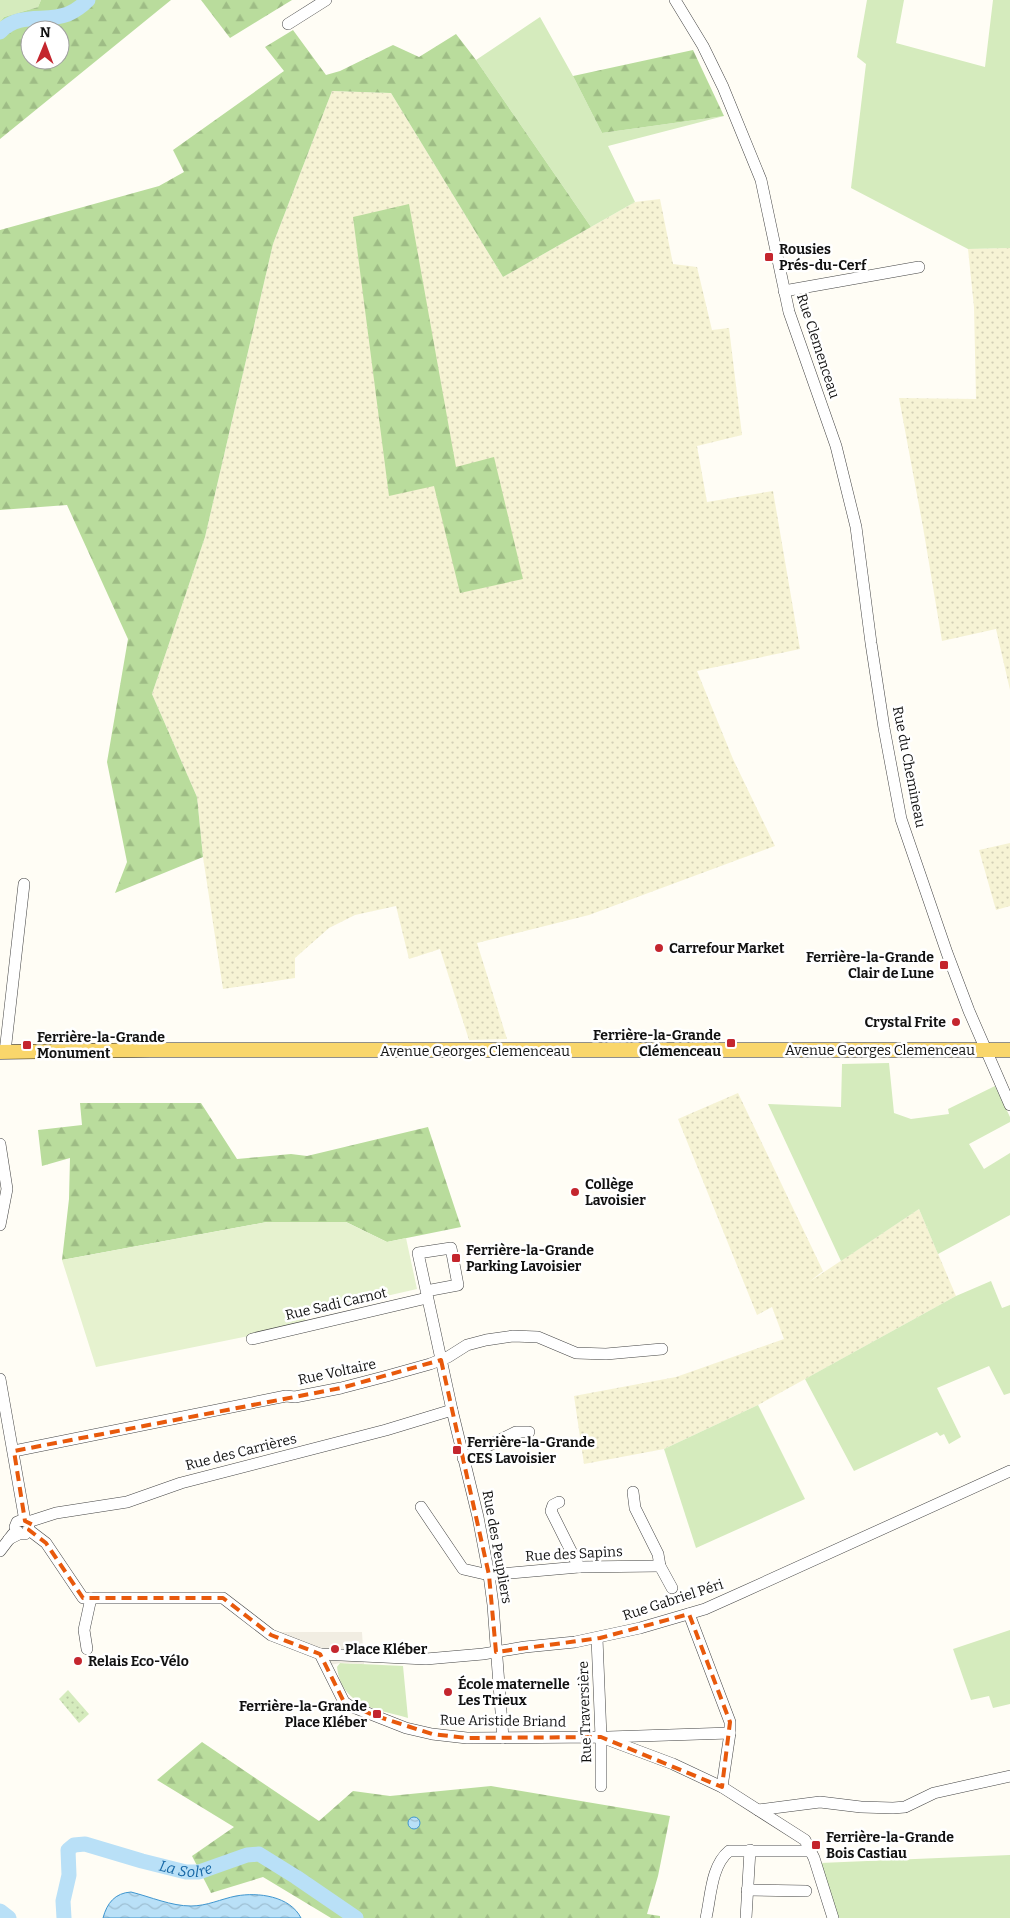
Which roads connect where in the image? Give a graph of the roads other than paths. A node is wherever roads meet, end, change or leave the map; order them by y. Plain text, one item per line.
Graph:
1 (326, 0) edge
2 (675, 0) edge
3 (288, 24) dead end
4 (919, 267) dead end
5 (784, 291) junction
6 (862, 568) joint
7 (24, 884) dead end
8 (985, 1050) junction
9 (1010, 1050) edge
10 (2, 1052) edge
11 (1010, 1105) edge
12 (0, 1144) edge
13 (0, 1224) edge
14 (458, 1285) joint
15 (426, 1294) junction
16 (252, 1338) dead end
17 (662, 1349) dead end
18 (441, 1360) junction
19 (0, 1379) edge
20 (452, 1410) junction
21 (530, 1432) dead end
22 (14, 1451) junction
23 (464, 1458) junction
24 (1010, 1471) edge
25 (633, 1492) dead end
26 (559, 1502) dead end
27 (421, 1507) dead end
28 (24, 1528) junction
29 (0, 1551) edge
30 (660, 1566) junction
31 (579, 1568) junction
32 (489, 1575) junction
33 (672, 1588) dead end
34 (87, 1598) junction
35 (689, 1614) junction
36 (597, 1638) junction
37 (87, 1650) dead end
38 (496, 1652) junction
39 (320, 1654) junction
40 (730, 1733) junction
41 (601, 1737) junction
42 (503, 1738) junction
43 (1010, 1776) edge
44 (601, 1786) dead end
45 (722, 1787) junction
46 (758, 1810) junction
47 (750, 1850) junction
48 (810, 1852) junction
49 (746, 1890) junction
50 (806, 1892) dead end
51 (706, 1918) edge
52 (746, 1918) edge
53 (833, 1918) edge

1 - 3 street
2 - 5 street, Rue Clemenceau
4 - 5 street
5 - 6 street, Rue Clemenceau
6 - 8 street, Rue du Chemineau
7 - 10 street
8 - 9 main road, Avenue Georges Clemenceau
8 - 10 main road, Avenue Georges Clemenceau
8 - 11 street, Rue du Chemineau
12 - 13 street
14 - 15 street, Rue Sadi Carnot
14 - 15 street, Rue des Peupliers
15 - 16 street, Rue Sadi Carnot
15 - 18 street, Rue des Peupliers
17 - 18 street, Rue Voltaire
18 - 20 street, Rue des Peupliers
18 - 22 street, Rue Voltaire
19 - 22 street
20 - 23 street, Rue des Peupliers
20 - 28 street, Rue des Carrières
21 - 23 street
22 - 28 street
23 - 32 street, Rue des Peupliers
24 - 35 street, Rue Gabriel Péri
25 - 30 street
26 - 31 street
27 - 32 street, Rue des Sapins
28 - 29 street
28 - 34 street
30 - 31 street, Rue des Sapins
30 - 33 street
31 - 32 street, Rue des Sapins
32 - 38 street, Rue des Peupliers
34 - 37 street
34 - 39 street
35 - 36 street, Rue Gabriel Péri
35 - 40 street
36 - 38 street, Rue Gabriel Péri
36 - 41 street, Rue Traversière
38 - 39 street, Rue Gabriel Péri
38 - 42 street, Rue des Peupliers
39 - 42 street, Rue Aristide Briand
40 - 41 street
40 - 45 street
41 - 42 street, Rue Aristide Briand
41 - 44 street, Rue Traversière
41 - 45 street, Rue Aristide Briand
43 - 46 street
45 - 46 street, Rue Aristide Briand
46 - 48 street, Rue Aristide Briand
47 - 48 street
47 - 49 street
47 - 51 street
48 - 53 street, Rue Aristide Briand
49 - 50 street
49 - 52 street

